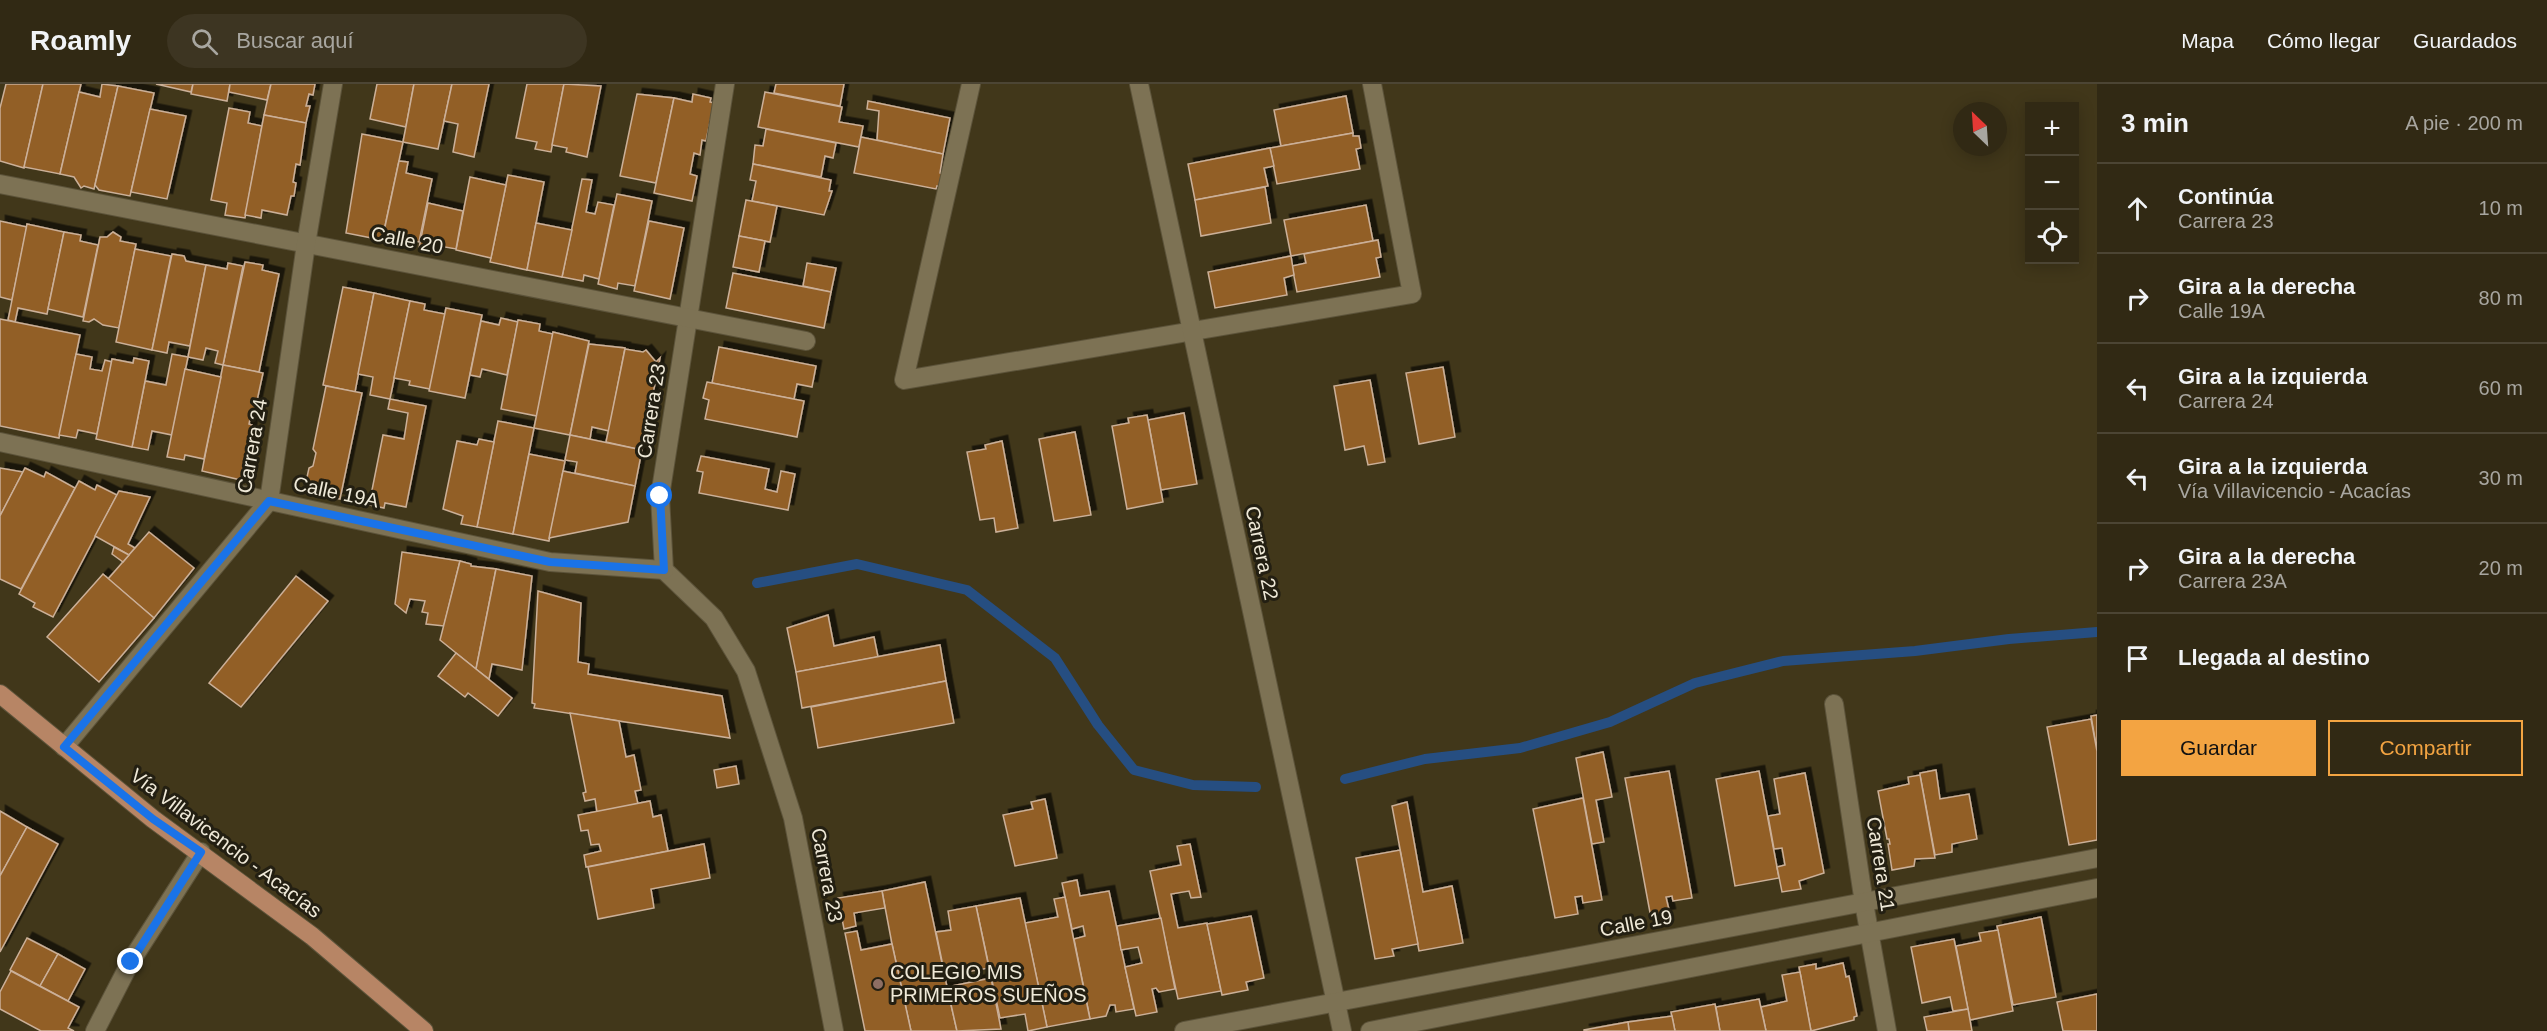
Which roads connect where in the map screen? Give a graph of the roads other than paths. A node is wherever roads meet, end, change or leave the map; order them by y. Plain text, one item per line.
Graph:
1 (333, 84) edge
2 (725, 84) edge
3 (971, 84) edge
4 (1139, 84) edge
5 (1372, 84) edge
6 (0, 184) edge
7 (306, 244) junction
8 (688, 318) junction
9 (1192, 331) junction
10 (806, 341) dead end
11 (0, 442) edge
12 (269, 501) junction
13 (664, 570) junction
14 (0, 694) edge
15 (1834, 704) dead end
16 (64, 747) junction
17 (201, 852) junction
18 (2097, 858) edge
19 (2097, 888) edge
20 (1864, 903) junction
21 (1869, 933) junction
22 (1336, 1002) junction
23 (95, 1031) edge
24 (424, 1031) edge
25 (834, 1031) edge
26 (1184, 1031) edge
27 (1342, 1031) edge
28 (1370, 1031) edge
29 (1887, 1031) edge

1 - 7 street, Carrera 24
2 - 8 street, Carrera 23
3 - 9 street
4 - 9 street, Carrera 22
5 - 9 street
6 - 7 street, Calle 20
7 - 8 street, Calle 20
7 - 12 street, Carrera 24
8 - 10 street, Calle 20
8 - 13 street, Carrera 23
9 - 22 street, Carrera 22
11 - 12 street, Calle 19A
12 - 13 street, Calle 19A
12 - 16 street, Carrera 24
13 - 25 street, Carrera 23
14 - 16 main road, Vía Villavicencio - Acacías
15 - 20 street, Carrera 21
16 - 17 main road, Vía Villavicencio - Acacías
17 - 23 street
17 - 24 main road, Vía Villavicencio - Acacías
18 - 20 street, Calle 19
19 - 21 street
20 - 21 street, Carrera 21
20 - 22 street, Calle 19
21 - 28 street
21 - 29 street, Carrera 21
22 - 26 street, Calle 19
22 - 27 street, Carrera 22

